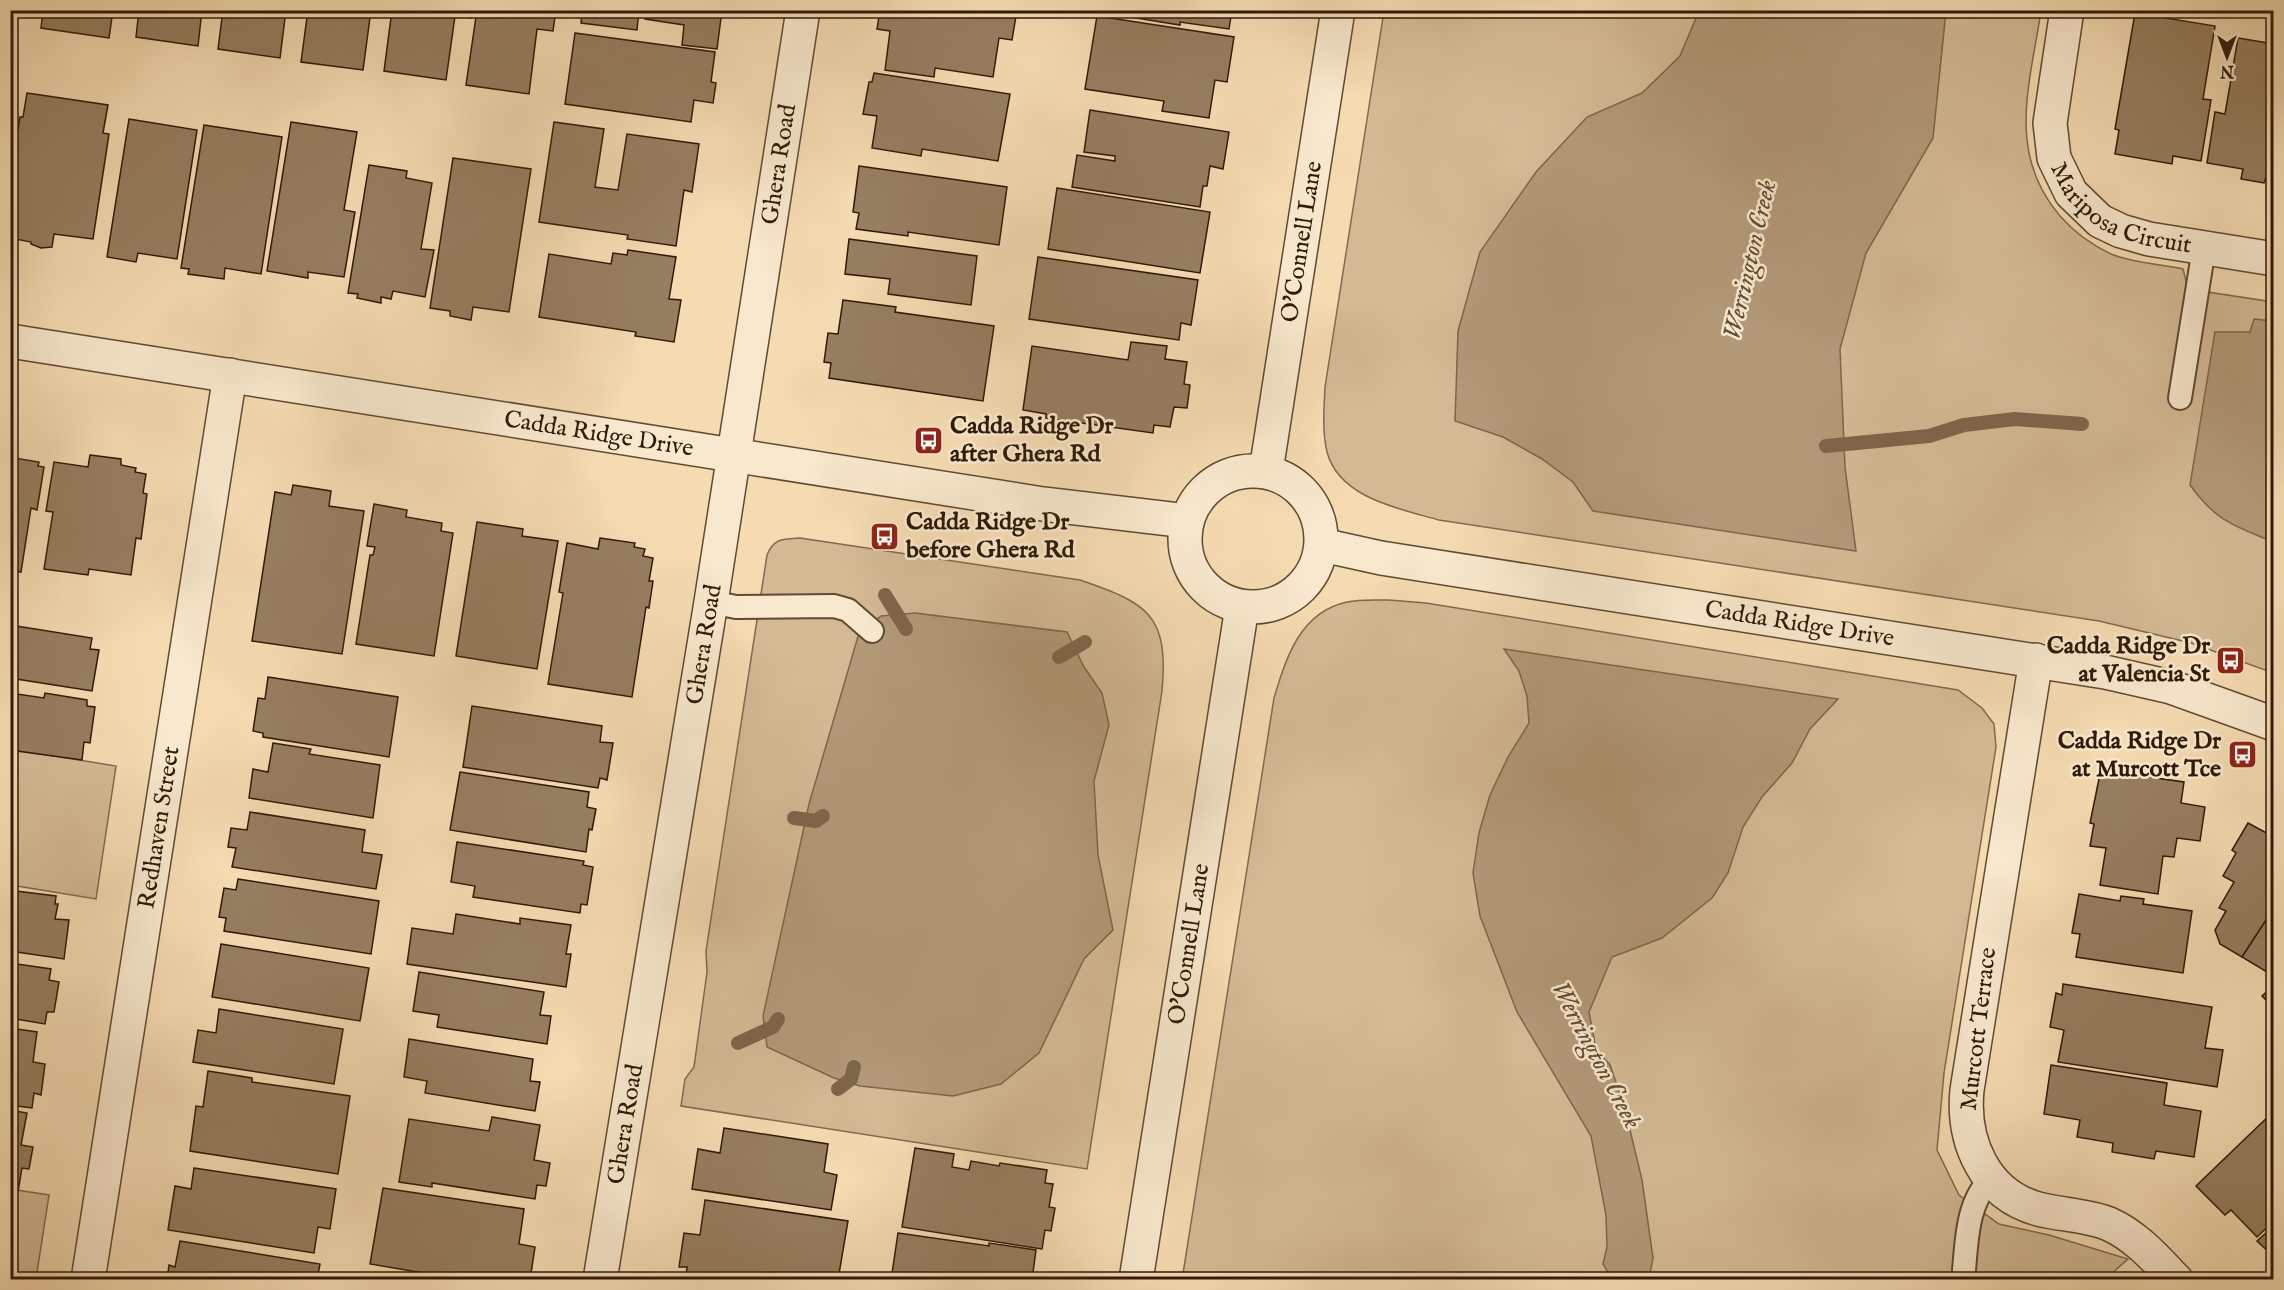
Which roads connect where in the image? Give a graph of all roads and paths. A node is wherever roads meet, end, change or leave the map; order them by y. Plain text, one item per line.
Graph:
1 (802, 10) edge
2 (1338, 10) edge
3 (2067, 10) edge
4 (2204, 248) junction
5 (2274, 259) edge
6 (10, 341) edge
7 (230, 375) junction
8 (2181, 398) dead end
9 (733, 455) junction
10 (1266, 471) junction
11 (1187, 521) junction
12 (1322, 545) junction
13 (711, 602) junction
14 (1242, 607) junction
15 (872, 631) dead end
16 (2036, 660) junction
17 (2274, 724) edge
18 (1991, 1179) junction
19 (88, 1280) edge
20 (600, 1280) edge
21 (1136, 1280) edge
22 (1963, 1280) edge
23 (2176, 1280) edge

1 - 9 street, Ghera Road
2 - 10 street, O'Connell Lane
3 - 4 street, Mariposa Circuit
4 - 5 street, Mariposa Circuit
4 - 8 lane
6 - 7 street, Cadda Ridge Drive
7 - 9 street, Cadda Ridge Drive
7 - 19 street, Redhaven Street
9 - 11 street, Cadda Ridge Drive
9 - 13 street, Ghera Road
10 - 11 street
10 - 12 street
11 - 14 street
12 - 14 street
12 - 16 street, Cadda Ridge Drive
13 - 15 lane
13 - 20 street, Ghera Road
14 - 21 street, O'Connell Lane
16 - 17 street, Cadda Ridge Drive
16 - 18 street, Murcott Terrace
18 - 22 lane
18 - 23 street, Murcott Terrace

